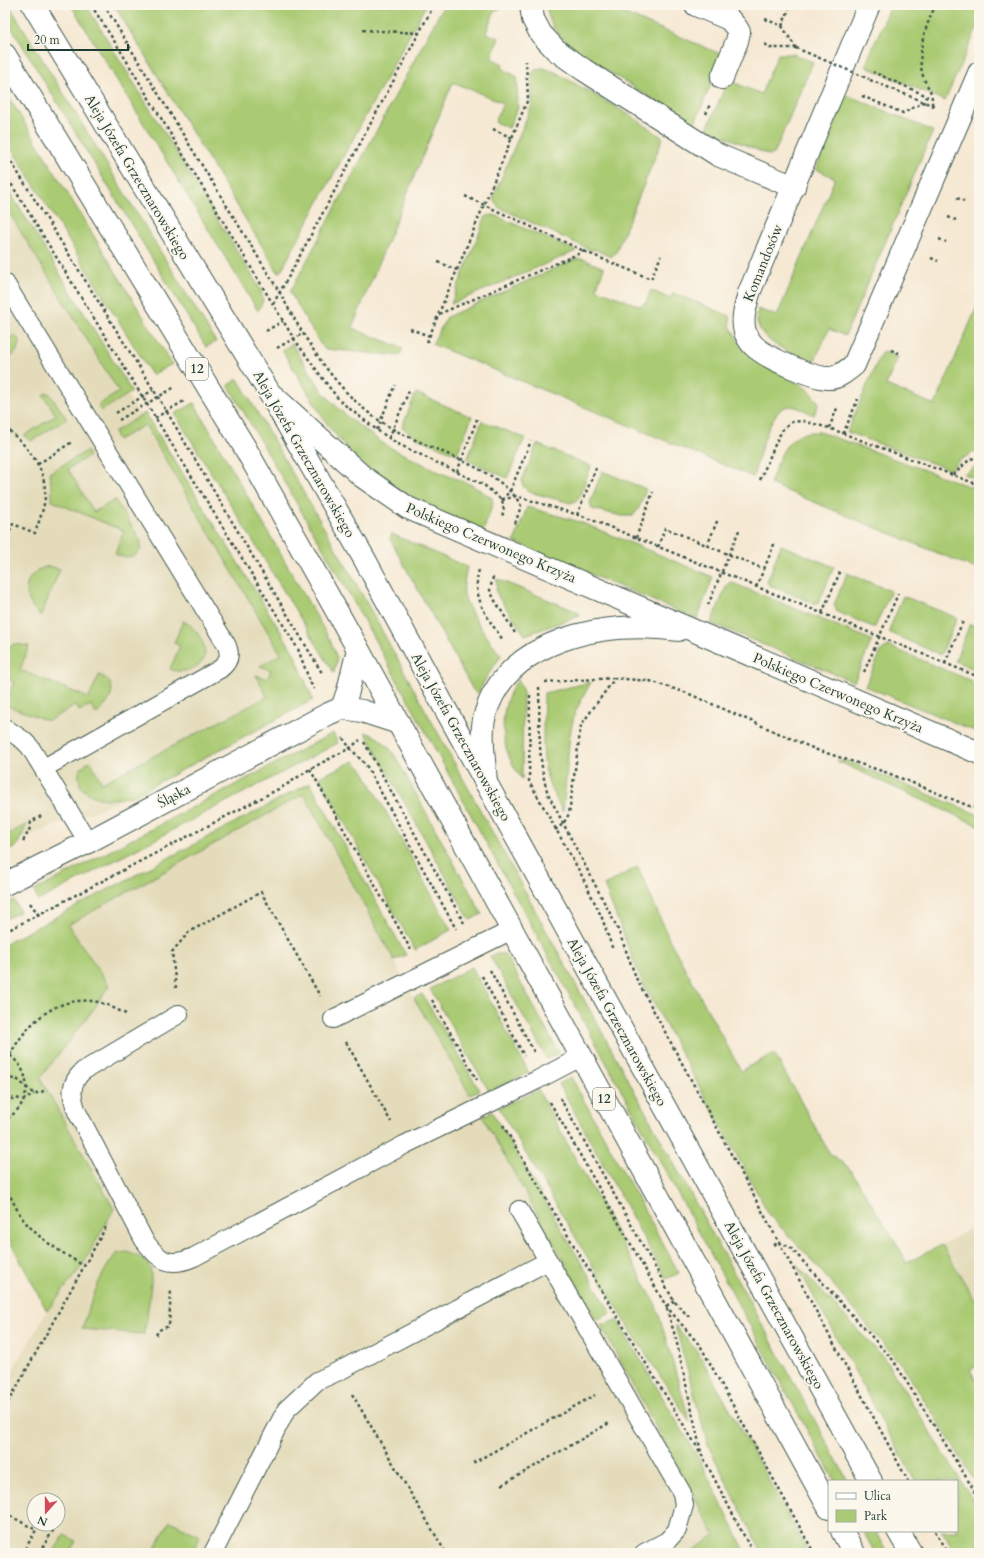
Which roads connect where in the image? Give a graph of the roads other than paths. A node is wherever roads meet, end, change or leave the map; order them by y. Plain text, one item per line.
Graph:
1 (33, 5) edge
2 (696, 5) edge
3 (869, 5) edge
4 (532, 11) edge
5 (5, 55) edge
6 (979, 74) edge
7 (722, 78) dead end
8 (794, 187) junction
9 (5, 284) edge
10 (269, 392) junction
11 (697, 632) junction
12 (358, 649) junction
13 (335, 711) junction
14 (399, 723) junction
15 (5, 728) edge
16 (979, 752) edge
17 (44, 768) junction
18 (486, 783) junction
19 (88, 842) junction
20 (5, 884) edge
21 (512, 930) junction
22 (179, 1014) road end
23 (333, 1019) road end
24 (581, 1057) junction
25 (519, 1210) dead end
26 (548, 1261) junction
27 (870, 1480) edge
28 (828, 1506) edge
29 (843, 1532) edge
30 (899, 1532) edge
31 (213, 1553) edge
32 (644, 1553) edge
33 (854, 1553) edge
34 (911, 1553) edge

1 - 10 main road, Aleja Józefa Grzecznarowskiego
2 - 7 main road
3 - 8 main road, Komandosów
4 - 8 main road
5 - 12 main road, 12
6 - 8 main road, Komandosów
9 - 17 lane
10 - 11 main road, Polskiego Czerwonego Krzyża
10 - 18 main road, Aleja Józefa Grzecznarowskiego
11 - 16 main road, Polskiego Czerwonego Krzyża
11 - 18 main road, Polskiego Czerwonego Krzyża
12 - 13 main road
12 - 14 main road, 12
13 - 14 main road
13 - 19 main road, Śląska
14 - 21 main road, 12
15 - 17 lane
17 - 19 lane
18 - 27 main road, Aleja Józefa Grzecznarowskiego
19 - 20 main road, Śląska
21 - 23 lane
21 - 24 main road, 12
22 - 24 lane
24 - 28 main road, 12
25 - 26 lane
26 - 31 lane
26 - 32 lane
29 - 33 main road
30 - 34 main road

